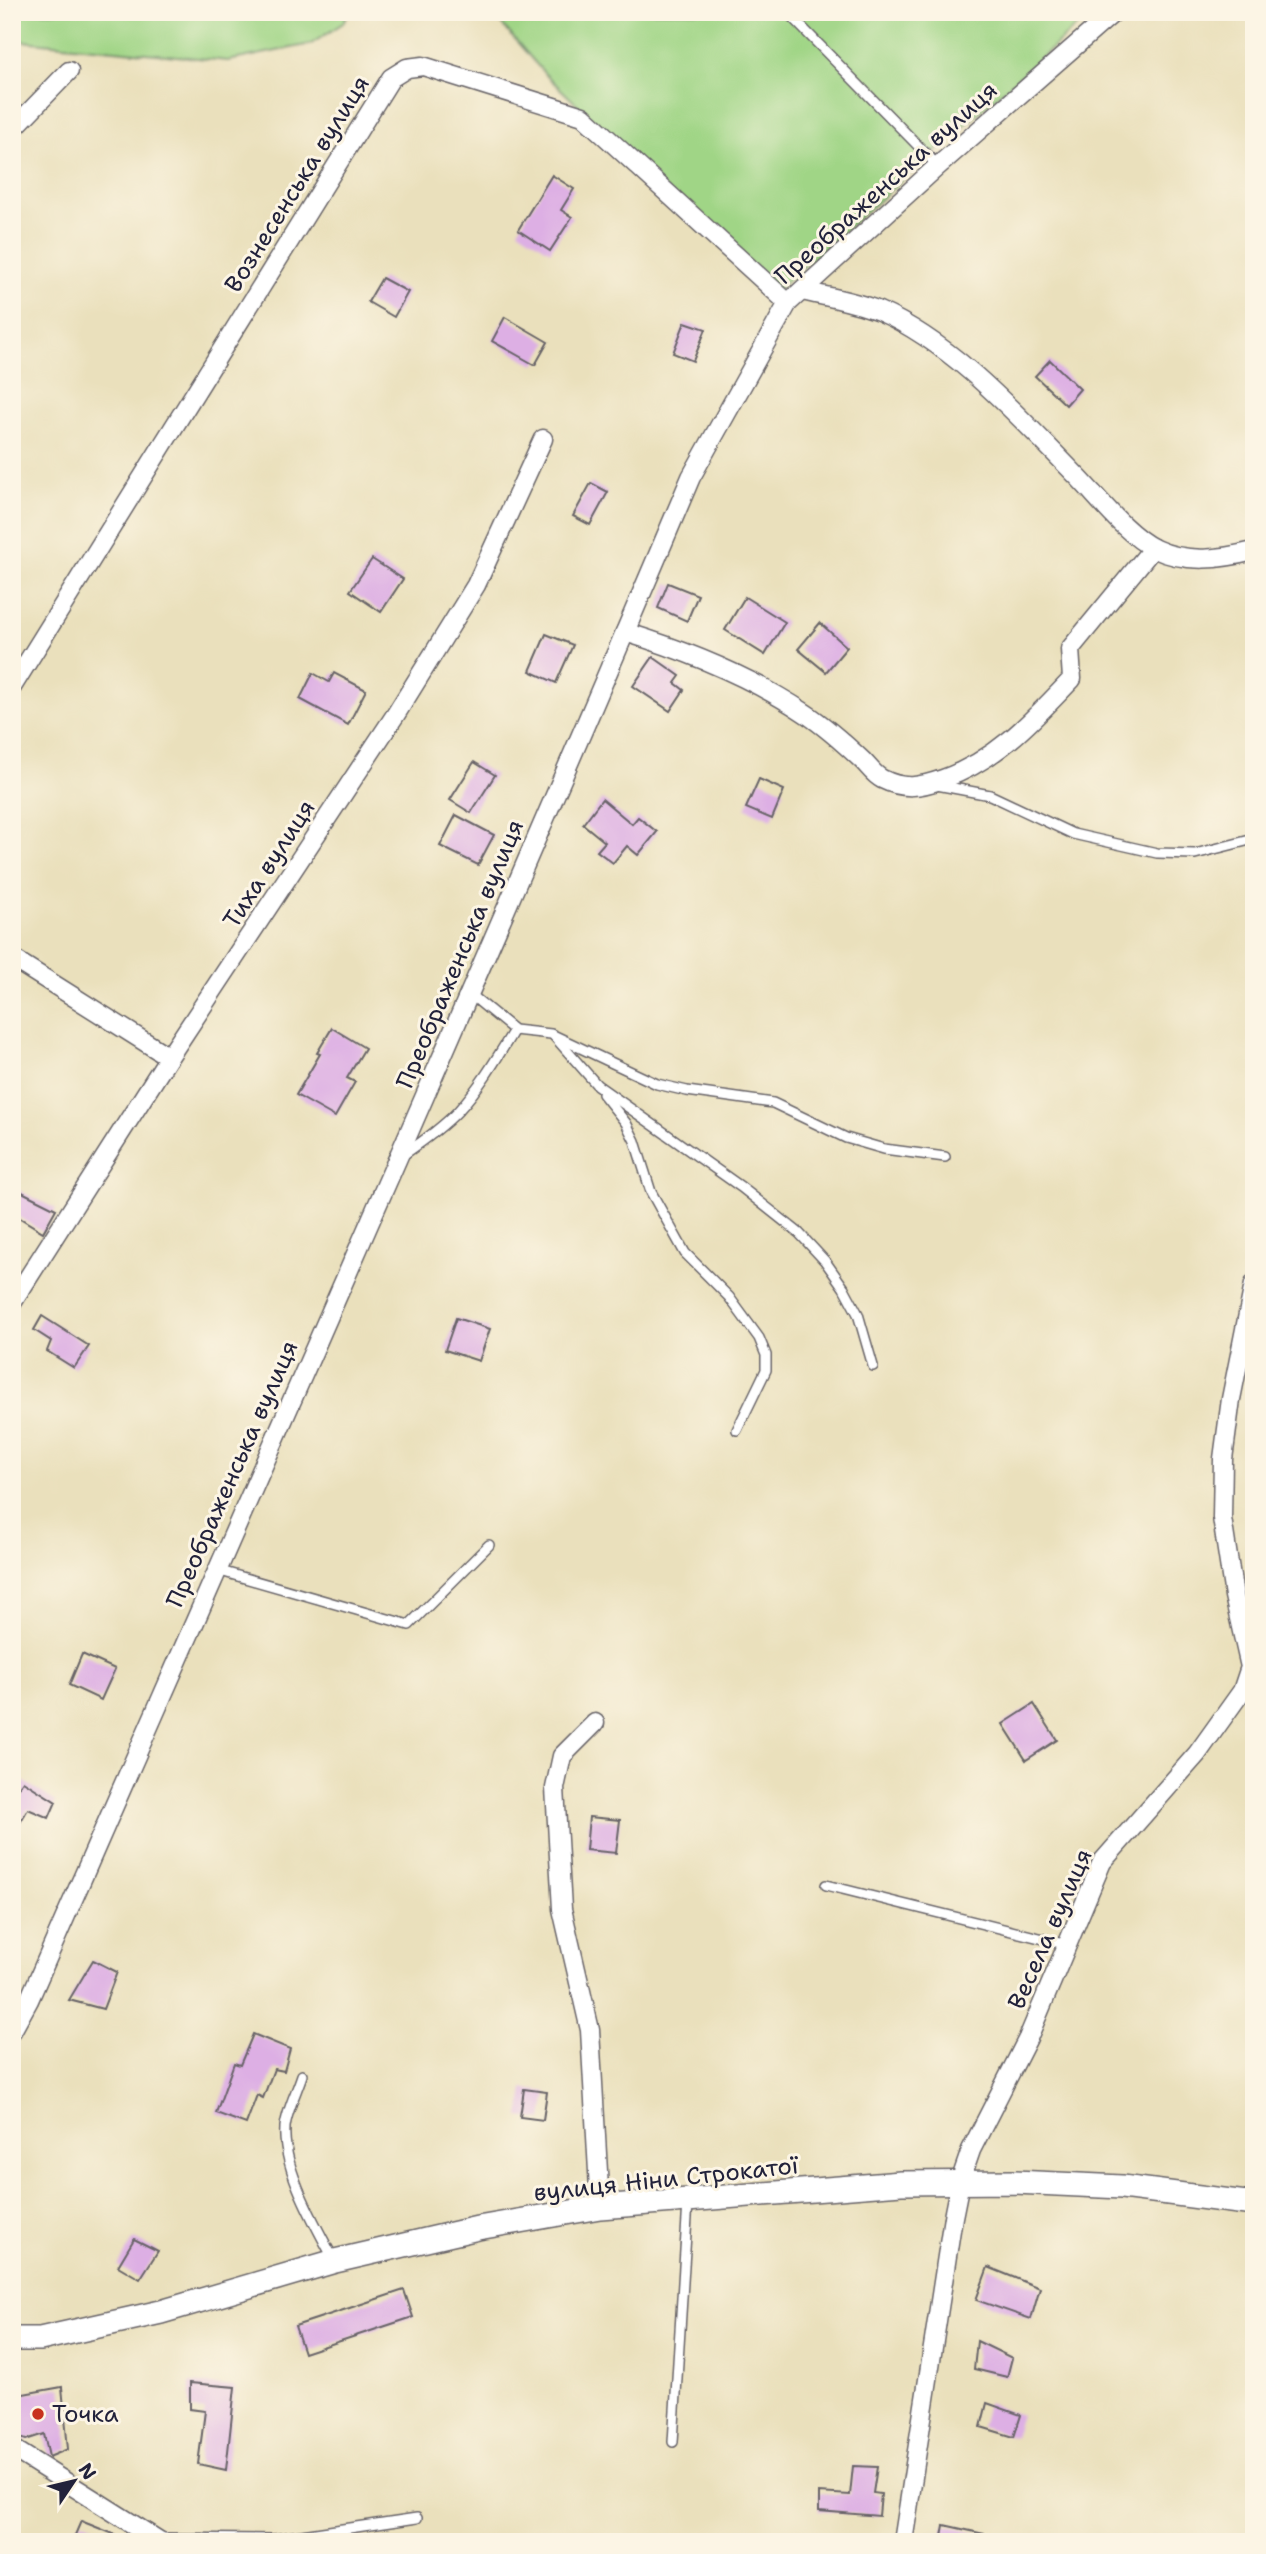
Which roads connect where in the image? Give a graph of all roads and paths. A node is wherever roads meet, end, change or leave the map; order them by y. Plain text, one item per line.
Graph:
1 (787, 12) edge
2 (1114, 12) edge
3 (69, 71) dead end
4 (12, 130) edge
5 (939, 166) junction
6 (802, 291) junction
7 (788, 303) junction
8 (543, 439) dead end
9 (1153, 548) junction
10 (1254, 551) edge
11 (625, 632) junction
12 (12, 687) edge
13 (930, 784) junction
14 (1254, 839) edge
15 (12, 958) edge
16 (470, 994) junction
17 (514, 1030) junction
18 (551, 1034) junction
19 (169, 1057) junction
20 (597, 1085) junction
21 (400, 1157) junction
22 (945, 1157) dead end
23 (1254, 1284) edge
24 (12, 1303) edge
25 (873, 1366) dead end
26 (737, 1430) dead end
27 (489, 1545) dead end
28 (217, 1570) junction
29 (595, 1723) dead end
30 (826, 1885) dead end
31 (1068, 1945) junction
32 (12, 2031) edge
33 (302, 2075) dead end
34 (960, 2182) junction
35 (688, 2200) junction
36 (1254, 2204) edge
37 (600, 2207) junction
38 (335, 2261) junction
39 (12, 2339) edge
40 (673, 2442) dead end
41 (12, 2448) edge
42 (417, 2518) dead end
43 (158, 2540) edge
44 (903, 2542) edge

1 - 5 lane
2 - 5 street, Преображенська вулиця
3 - 4 street
5 - 6 street, Преображенська вулиця
6 - 7 street, Преображенська вулиця
6 - 9 street
7 - 11 street, Преображенська вулиця
7 - 12 street, Вознесенська вулиця
8 - 19 street, Тиха вулиця
9 - 10 street
9 - 13 street
11 - 13 street
11 - 16 street, Преображенська вулиця
13 - 14 lane
15 - 19 street
16 - 17 lane
16 - 21 street, Преображенська вулиця
17 - 18 lane
17 - 21 lane
18 - 20 lane
18 - 22 lane
19 - 24 street, Тиха вулиця
20 - 25 lane
20 - 26 lane
21 - 28 street, Преображенська вулиця
23 - 31 street, Весела вулиця
27 - 28 lane
28 - 32 street, Преображенська вулиця
29 - 37 street
30 - 31 lane
31 - 34 street, Весела вулиця
33 - 38 lane
34 - 35 street, вулиця Ніни Строкатої
34 - 36 street, вулиця Ніни Строкатої
34 - 44 street, Весела вулиця
35 - 37 street, вулиця Ніни Строкатої
35 - 40 lane
37 - 38 street, вулиця Ніни Строкатої
38 - 39 street, вулиця Ніни Строкатої
41 - 43 street
42 - 43 lane

